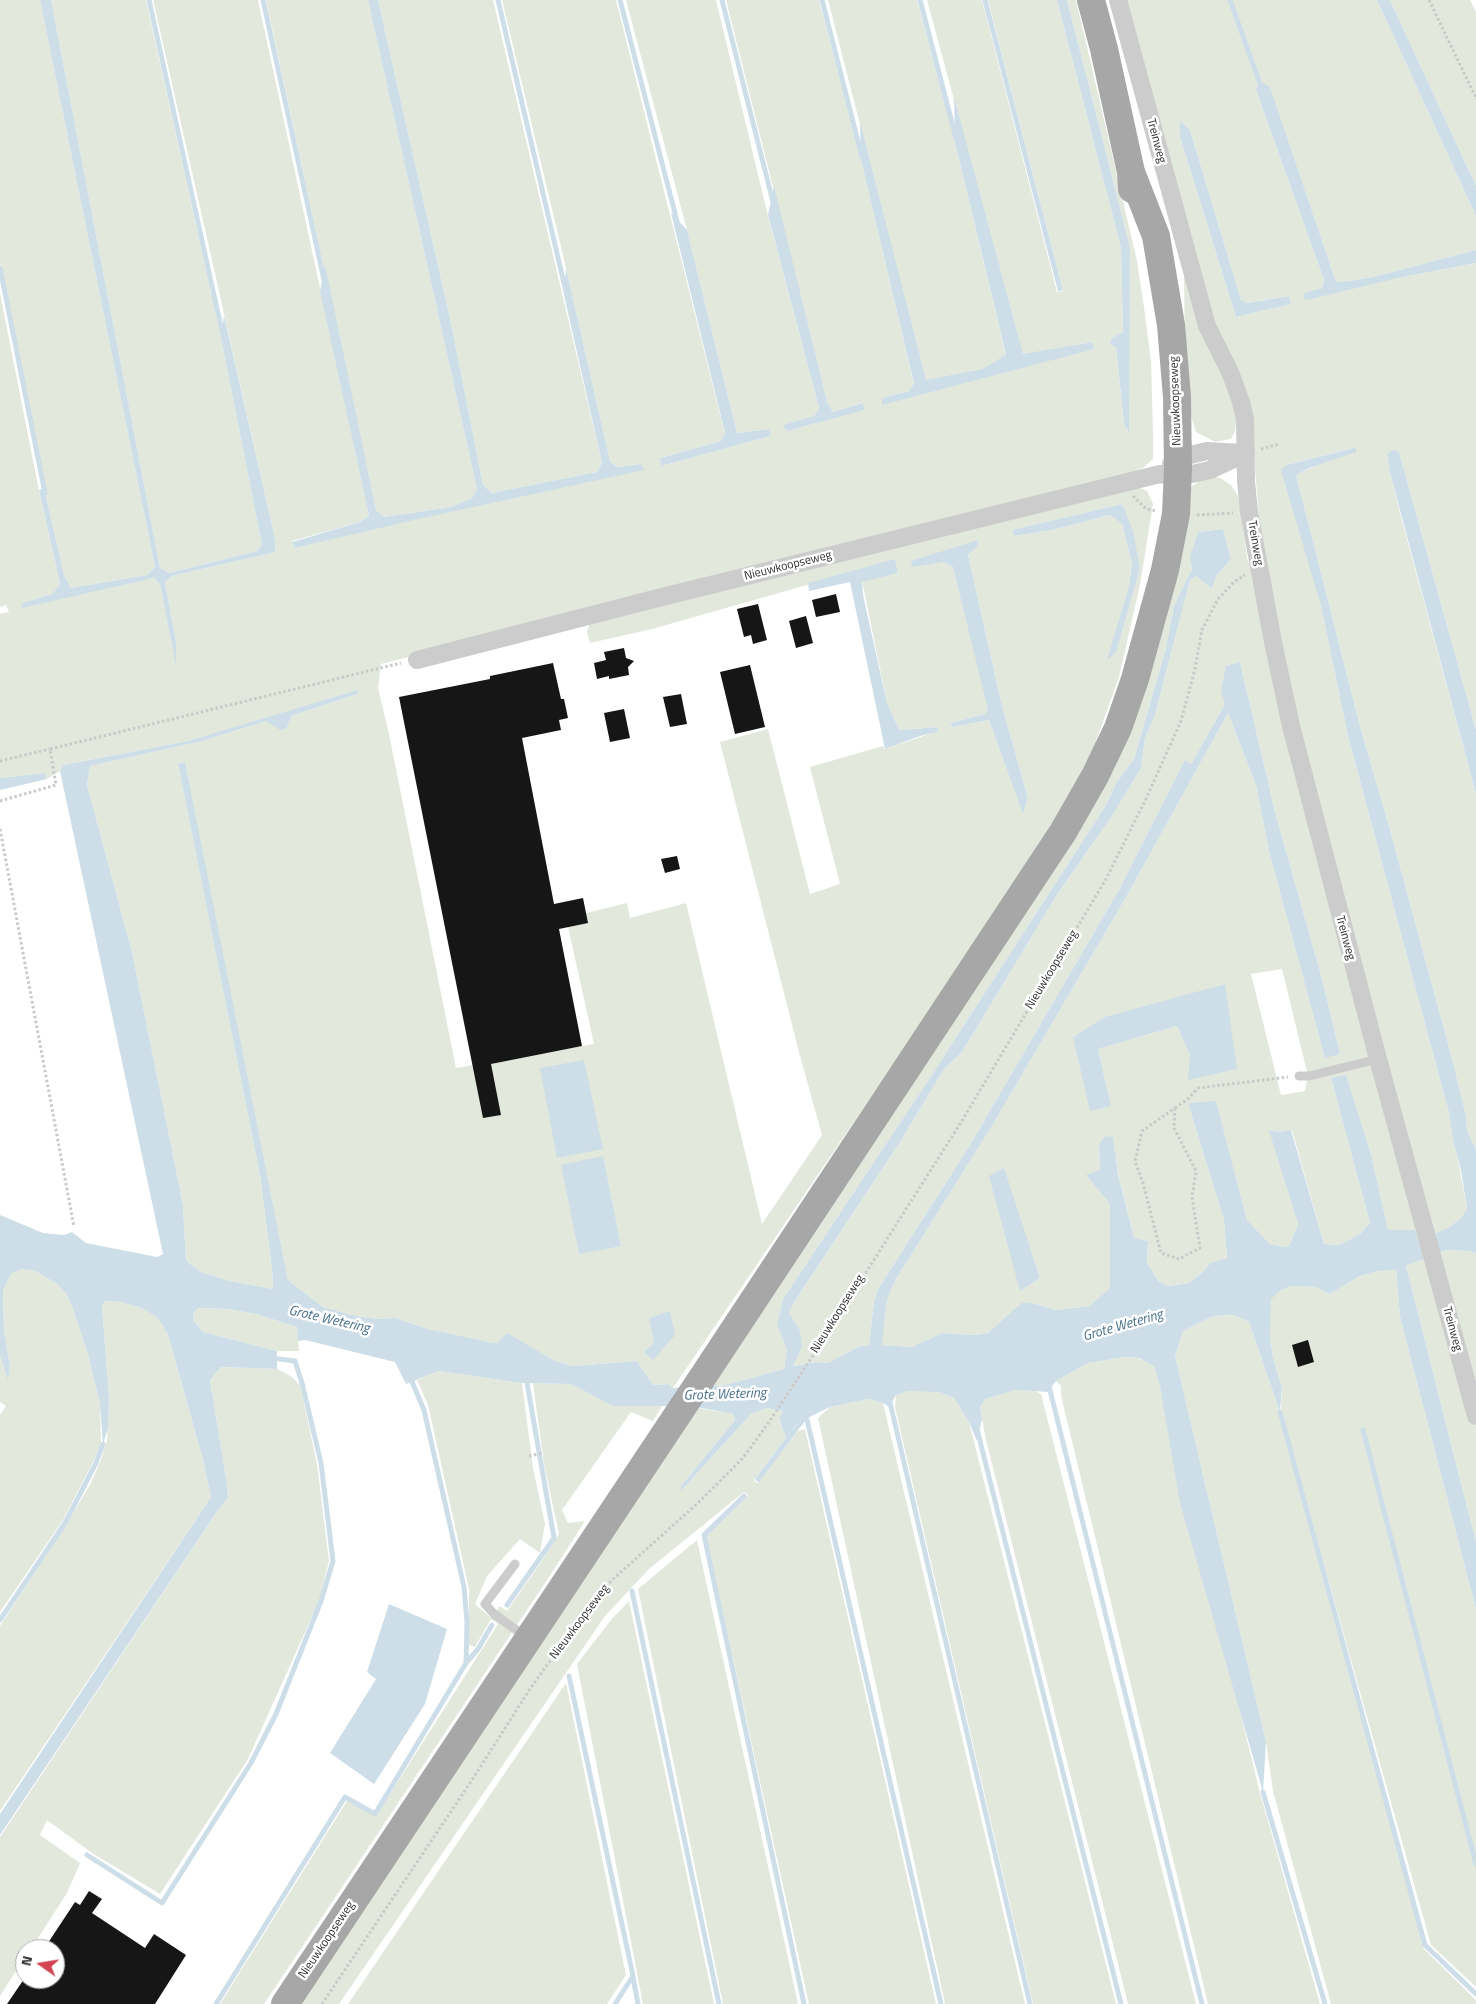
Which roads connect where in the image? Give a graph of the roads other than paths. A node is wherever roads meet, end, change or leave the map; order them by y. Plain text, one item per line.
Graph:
1 (1091, 0) edge
2 (1118, 0) edge
3 (1246, 453) junction
4 (1172, 470) junction
5 (416, 660) road end
6 (1378, 1059) junction
7 (1299, 1076) road end
8 (1476, 1416) edge
9 (515, 1564) dead end
10 (529, 1638) junction
11 (285, 2004) edge

1 - 4 main road, Nieuwkoopseweg
2 - 3 street, Treinweg
3 - 4 street
3 - 6 street, Treinweg
4 - 5 street, Nieuwkoopseweg
4 - 10 main road, Nieuwkoopseweg
6 - 7 lane
6 - 8 street, Treinweg
9 - 10 lane
10 - 11 main road, Nieuwkoopseweg

